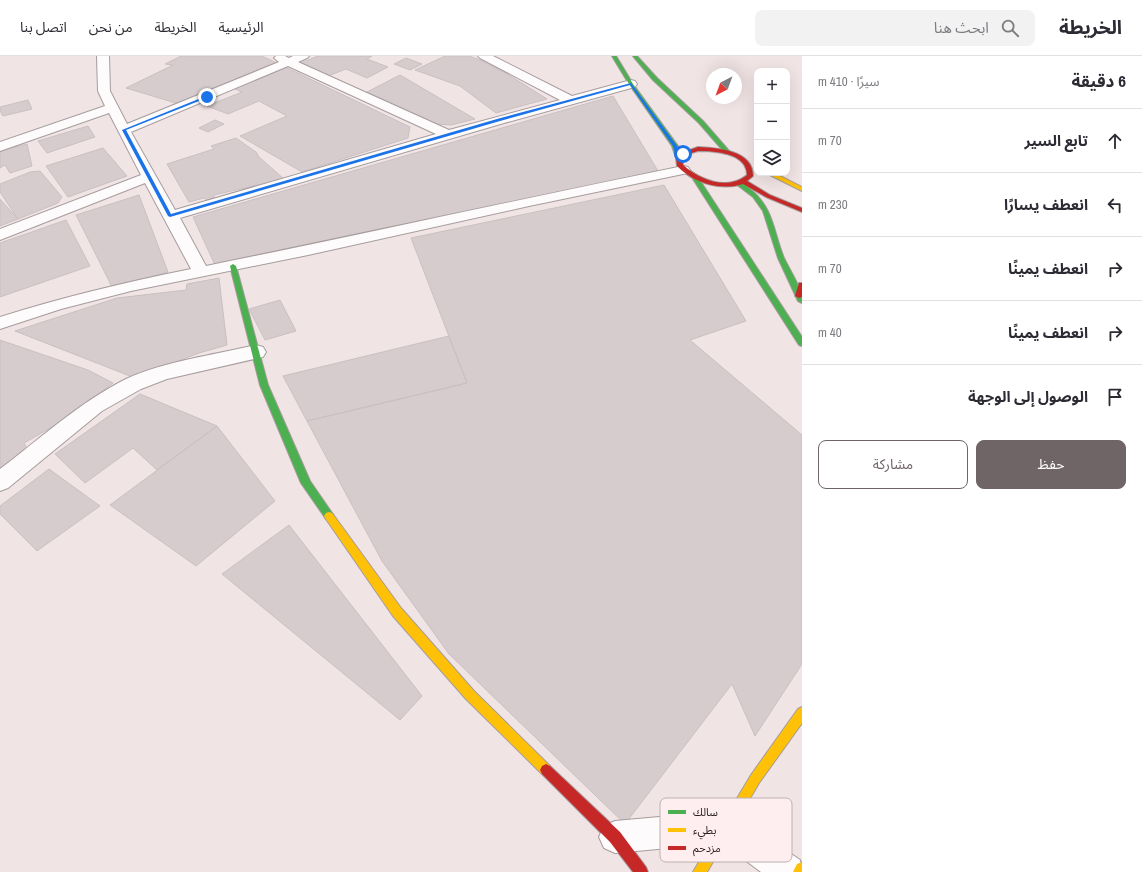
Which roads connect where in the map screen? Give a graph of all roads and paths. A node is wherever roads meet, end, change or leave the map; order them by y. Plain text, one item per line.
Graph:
1 (103, 56) edge
2 (275, 56) edge
3 (303, 56) edge
4 (484, 56) edge
5 (614, 56) edge
6 (635, 56) edge
7 (288, 63) junction
8 (631, 84) junction
9 (570, 100) junction
10 (112, 108) junction
11 (124, 130) junction
12 (448, 135) junction
13 (0, 147) edge
14 (728, 153) junction
15 (746, 162) junction
16 (754, 166) edge
17 (686, 169) junction
18 (775, 176) edge
19 (148, 177) junction
20 (741, 182) junction
21 (802, 189) edge
22 (802, 210) edge
23 (170, 216) junction
24 (0, 235) edge
25 (233, 266) junction
26 (201, 272) junction
27 (802, 285) edge
28 (800, 298) edge
29 (0, 323) edge
30 (802, 343) edge
31 (256, 352) junction
32 (0, 482) edge
33 (802, 713) edge
34 (744, 798) edge
35 (660, 833) edge
36 (614, 837) junction
37 (706, 862) edge
38 (774, 862) edge
39 (802, 869) edge
40 (641, 872) edge
41 (700, 872) edge
42 (788, 872) edge
43 (800, 872) edge

1 - 10 street
2 - 7 street
3 - 7 street
4 - 9 street
5 - 8 street
6 - 14 street
7 - 11 street
7 - 12 street
8 - 9 street
8 - 17 street
9 - 12 street
10 - 11 street
10 - 13 street
11 - 19 street
12 - 23 street
14 - 15 street
14 - 17 street
15 - 16 street
15 - 20 street
17 - 20 street
17 - 25 street
17 - 30 street
18 - 21 street
19 - 23 street
19 - 24 street
20 - 22 street
20 - 28 street
23 - 26 street
25 - 26 street
25 - 31 street
26 - 29 street
27 - 28 street
31 - 32 street
31 - 36 street
33 - 34 street
35 - 36 street
36 - 40 street
37 - 41 street
38 - 42 street
39 - 43 street

